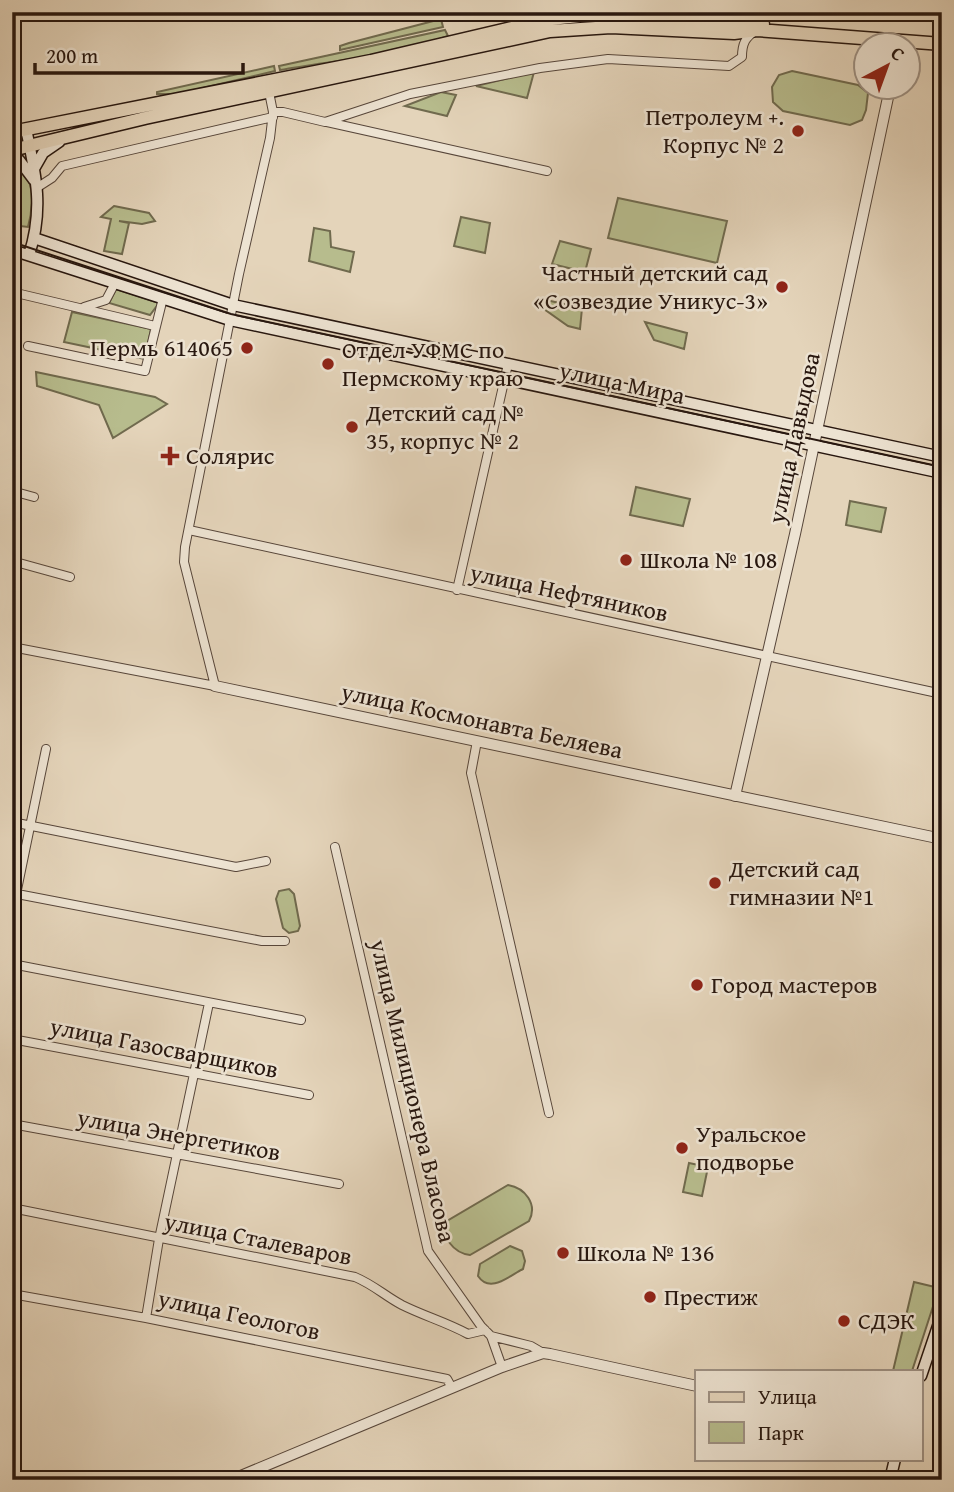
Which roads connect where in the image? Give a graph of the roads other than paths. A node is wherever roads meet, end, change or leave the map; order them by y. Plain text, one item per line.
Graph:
1 (756, 22) edge
2 (852, 34) edge
3 (942, 37) edge
4 (922, 38) edge
5 (922, 42) edge
6 (942, 44) edge
7 (268, 86) junction
8 (887, 102) edge
9 (273, 115) junction
10 (325, 122) junction
11 (26, 129) junction
12 (12, 132) edge
13 (65, 139) junction
14 (30, 146) junction
15 (12, 150) edge
16 (12, 157) edge
17 (35, 167) junction
18 (547, 171) dead end
19 (37, 185) junction
20 (34, 238) junction
21 (12, 250) edge
22 (29, 256) junction
23 (115, 283) junction
24 (12, 292) edge
25 (163, 298) junction
26 (233, 305) junction
27 (79, 307) junction
28 (230, 320) junction
29 (155, 326) junction
30 (28, 346) dead end
31 (508, 364) junction
32 (505, 379) junction
33 (817, 430) junction
34 (814, 446) junction
35 (942, 457) edge
36 (942, 473) edge
37 (12, 491) edge
38 (34, 497) dead end
39 (189, 530) junction
40 (12, 561) edge
41 (70, 577) dead end
42 (457, 590) junction
43 (12, 647) edge
44 (767, 655) junction
45 (215, 686) junction
46 (942, 694) edge
47 (477, 741) junction
48 (46, 749) dead end
49 (735, 796) junction
50 (12, 822) edge
51 (31, 826) junction
52 (942, 839) edge
53 (335, 847) dead end
54 (266, 861) dead end
55 (14, 893) edge
56 (12, 914) edge
57 (285, 941) dead end
58 (12, 964) edge
59 (209, 1003) junction
60 (301, 1020) dead end
61 (12, 1039) edge
62 (194, 1073) junction
63 (309, 1095) dead end
64 (549, 1112) dead end
65 (12, 1124) edge
66 (177, 1154) junction
67 (339, 1184) dead end
68 (12, 1208) edge
69 (159, 1240) junction
70 (12, 1294) edge
71 (942, 1314) edge
72 (146, 1318) junction
73 (488, 1333) junction
74 (543, 1353) junction
75 (502, 1367) junction
76 (922, 1373) edge
77 (695, 1387) edge
78 (452, 1388) junction
79 (895, 1460) edge
80 (231, 1480) edge
81 (890, 1480) edge

1 - 2 main road
1 - 7 main road
1 - 10 street
3 - 4 main road
5 - 6 main road
7 - 9 street
7 - 11 main road
7 - 13 main road
8 - 33 street, улица Давыдова
9 - 10 street
9 - 19 street
9 - 26 street
10 - 18 street
11 - 12 main road
11 - 14 main road
13 - 14 main road
13 - 17 main road
14 - 15 main road
14 - 17 main road
16 - 19 main road
17 - 19 main road
19 - 20 main road
20 - 22 main road
20 - 26 main road, улица Мира
21 - 22 main road, улица Мира
22 - 23 main road, улица Мира
23 - 25 main road, улица Мира
23 - 27 street
24 - 27 street
25 - 28 main road, улица Мира
25 - 29 street
26 - 28 street
26 - 31 main road, улица Мира
27 - 29 street
28 - 32 main road, улица Мира
28 - 39 street
29 - 30 street
31 - 32 street
31 - 33 main road, улица Мира
32 - 34 main road, улица Мира
32 - 42 street
33 - 34 street, улица Давыдова
33 - 35 main road, улица Мира
34 - 36 main road, улица Мира
34 - 44 street, улица Давыдова
37 - 38 street
39 - 42 street, улица Нефтяников
39 - 45 street
40 - 41 street
42 - 44 street, улица Нефтяников
43 - 45 street, улица Космонавта Беляева
44 - 46 street, улица Нефтяников
44 - 49 street, улица Давыдова
45 - 47 street, улица Космонавта Беляева
47 - 49 street, улица Космонавта Беляева
47 - 64 street
48 - 51 street
49 - 52 street, улица Космонавта Беляева
50 - 51 street
51 - 54 street
51 - 55 street
53 - 73 street, улица Милиционера Власова
55 - 56 street
55 - 57 street
58 - 59 street
59 - 60 street
59 - 62 street
61 - 62 street, улица Газосварщиков
62 - 63 street, улица Газосварщиков
62 - 66 street
65 - 66 street, улица Энергетиков
66 - 67 street, улица Энергетиков
66 - 69 street
68 - 69 street, улица Сталеваров
69 - 72 street
69 - 73 street, улица Сталеваров
70 - 72 street, улица Геологов
71 - 76 main road
72 - 78 street, улица Геологов
73 - 74 street
73 - 75 street, улица Милиционера Власова
74 - 75 street
74 - 77 street
75 - 78 street
78 - 80 street
79 - 81 main road

